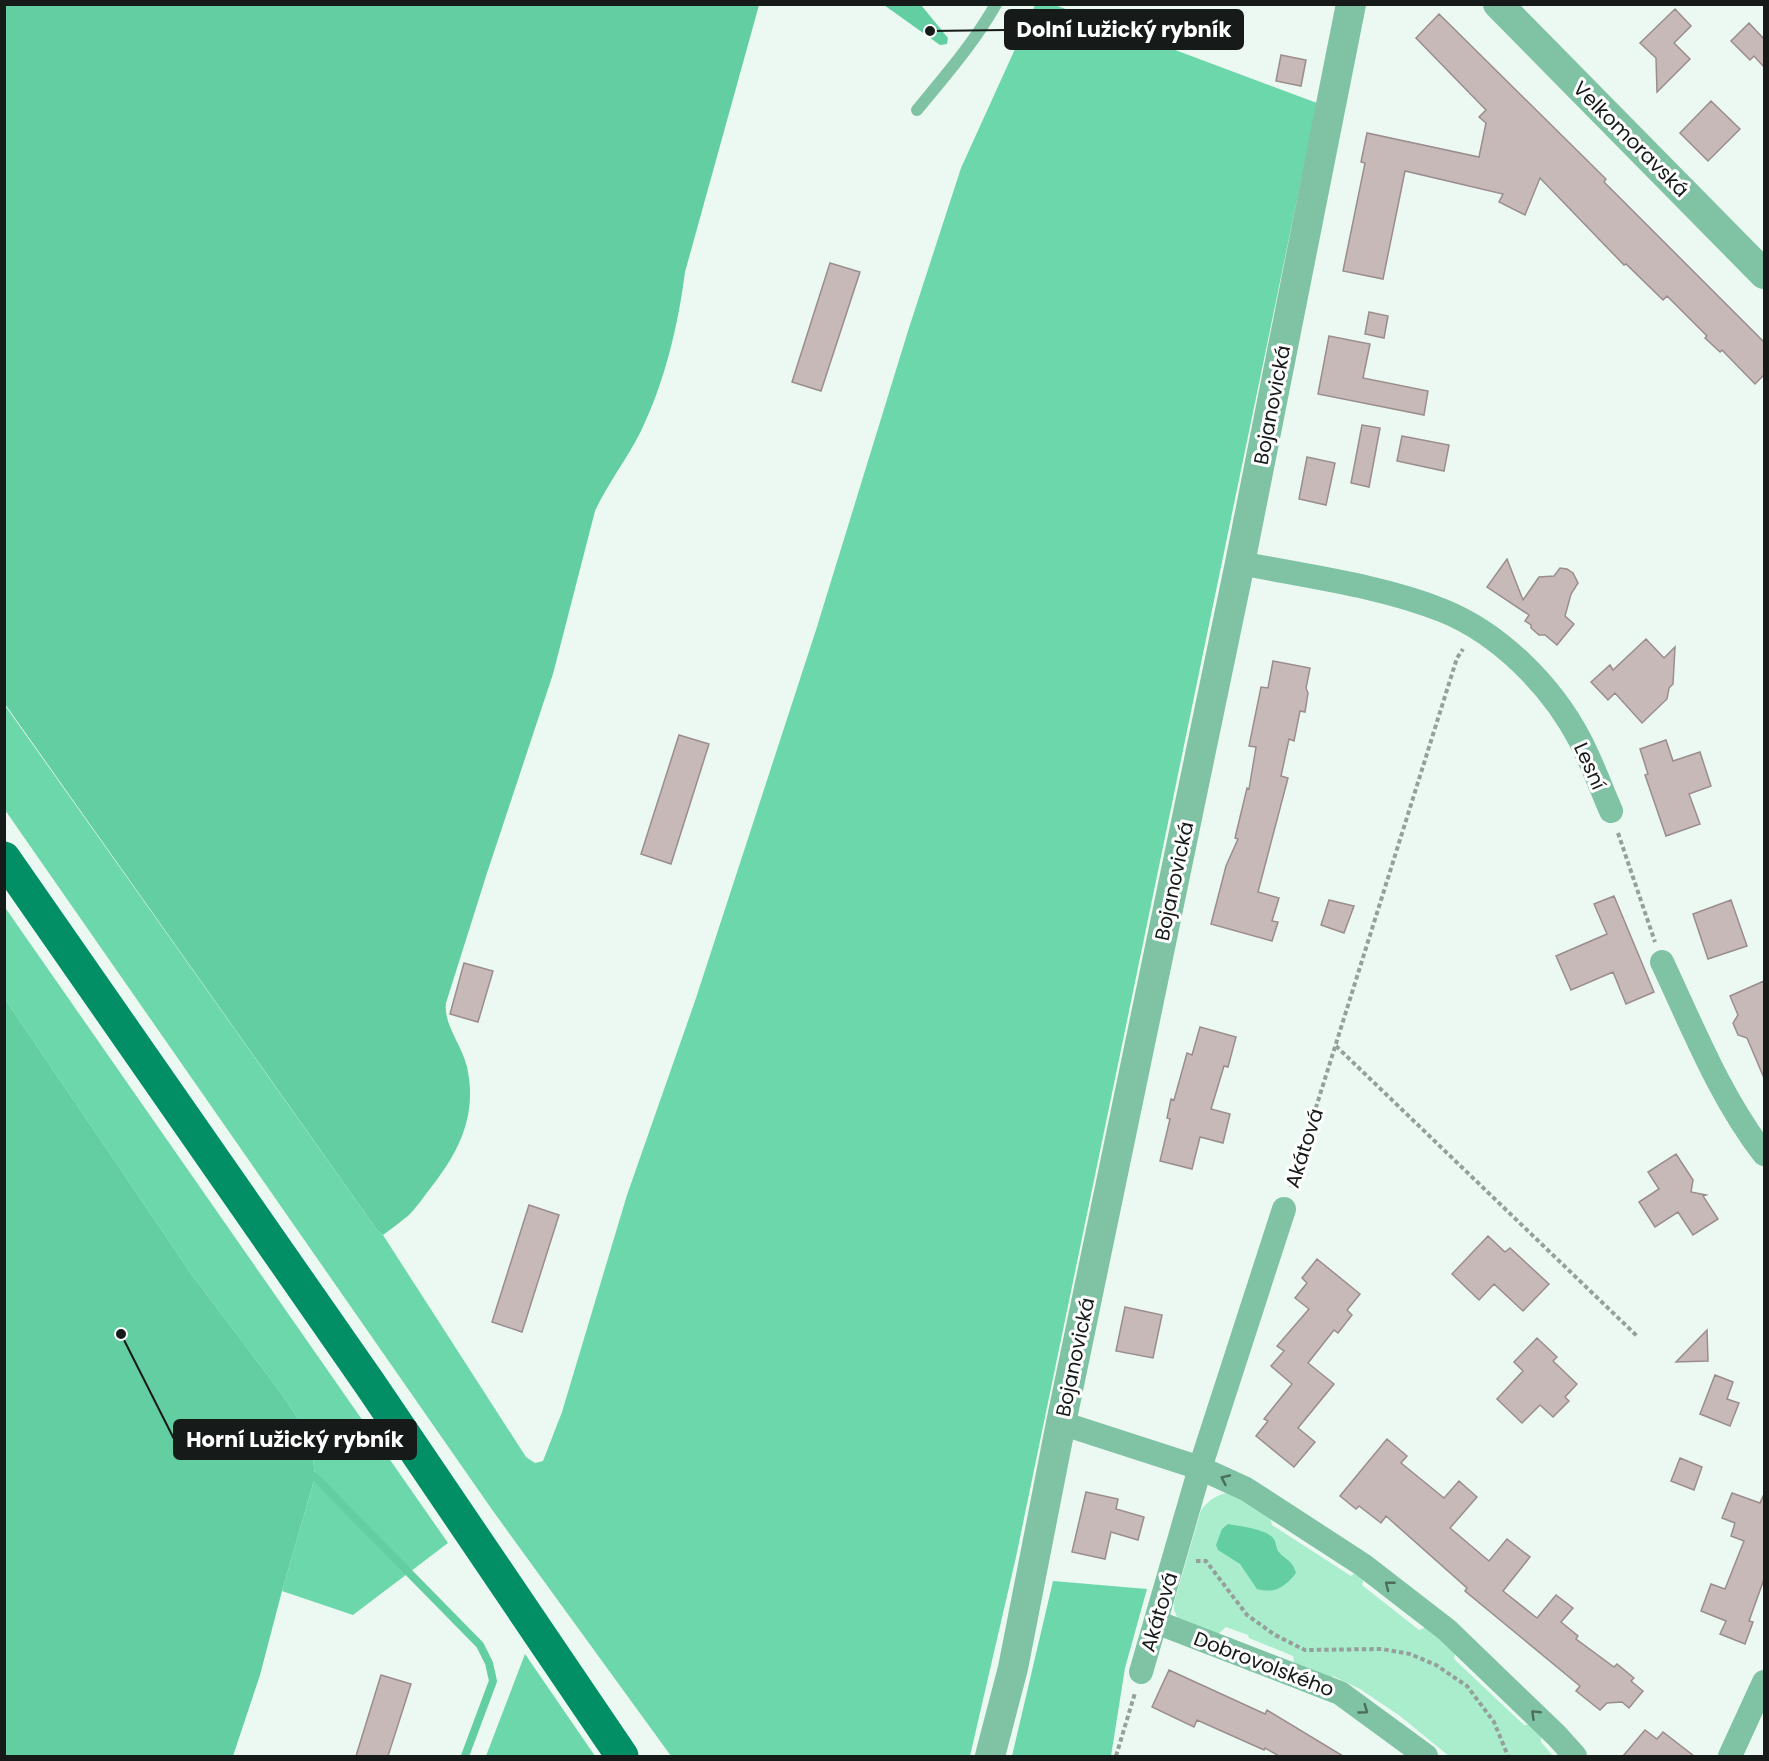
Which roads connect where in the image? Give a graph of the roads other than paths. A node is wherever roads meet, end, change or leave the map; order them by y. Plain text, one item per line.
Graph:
1 (996, 4) edge
2 (1351, 4) edge
3 (1498, 4) edge
4 (917, 110) dead end
5 (1764, 273) edge
6 (1240, 563) junction
7 (1611, 811) road end
8 (4, 858) edge
9 (1662, 962) road end
10 (1764, 1155) edge
11 (1284, 1209) road end
12 (1061, 1423) junction
13 (1200, 1468) junction
14 (1156, 1622) junction
15 (1141, 1672) road end
16 (1764, 1682) edge
17 (622, 1756) edge
18 (990, 1756) edge
19 (1426, 1756) edge
20 (1575, 1756) edge
21 (1730, 1756) edge

1 - 4 lane
2 - 6 street, Bojanovická
3 - 5 street, Velkomoravská
6 - 7 street, Lesní
6 - 12 street, Bojanovická
8 - 17 main road
9 - 10 street
11 - 13 street, Akátová
12 - 13 street
12 - 18 street, Bojanovická
13 - 14 street, Akátová
20 -> 13 street
14 - 15 street, Akátová
14 -> 19 street, Dobrovolského
16 - 21 street

